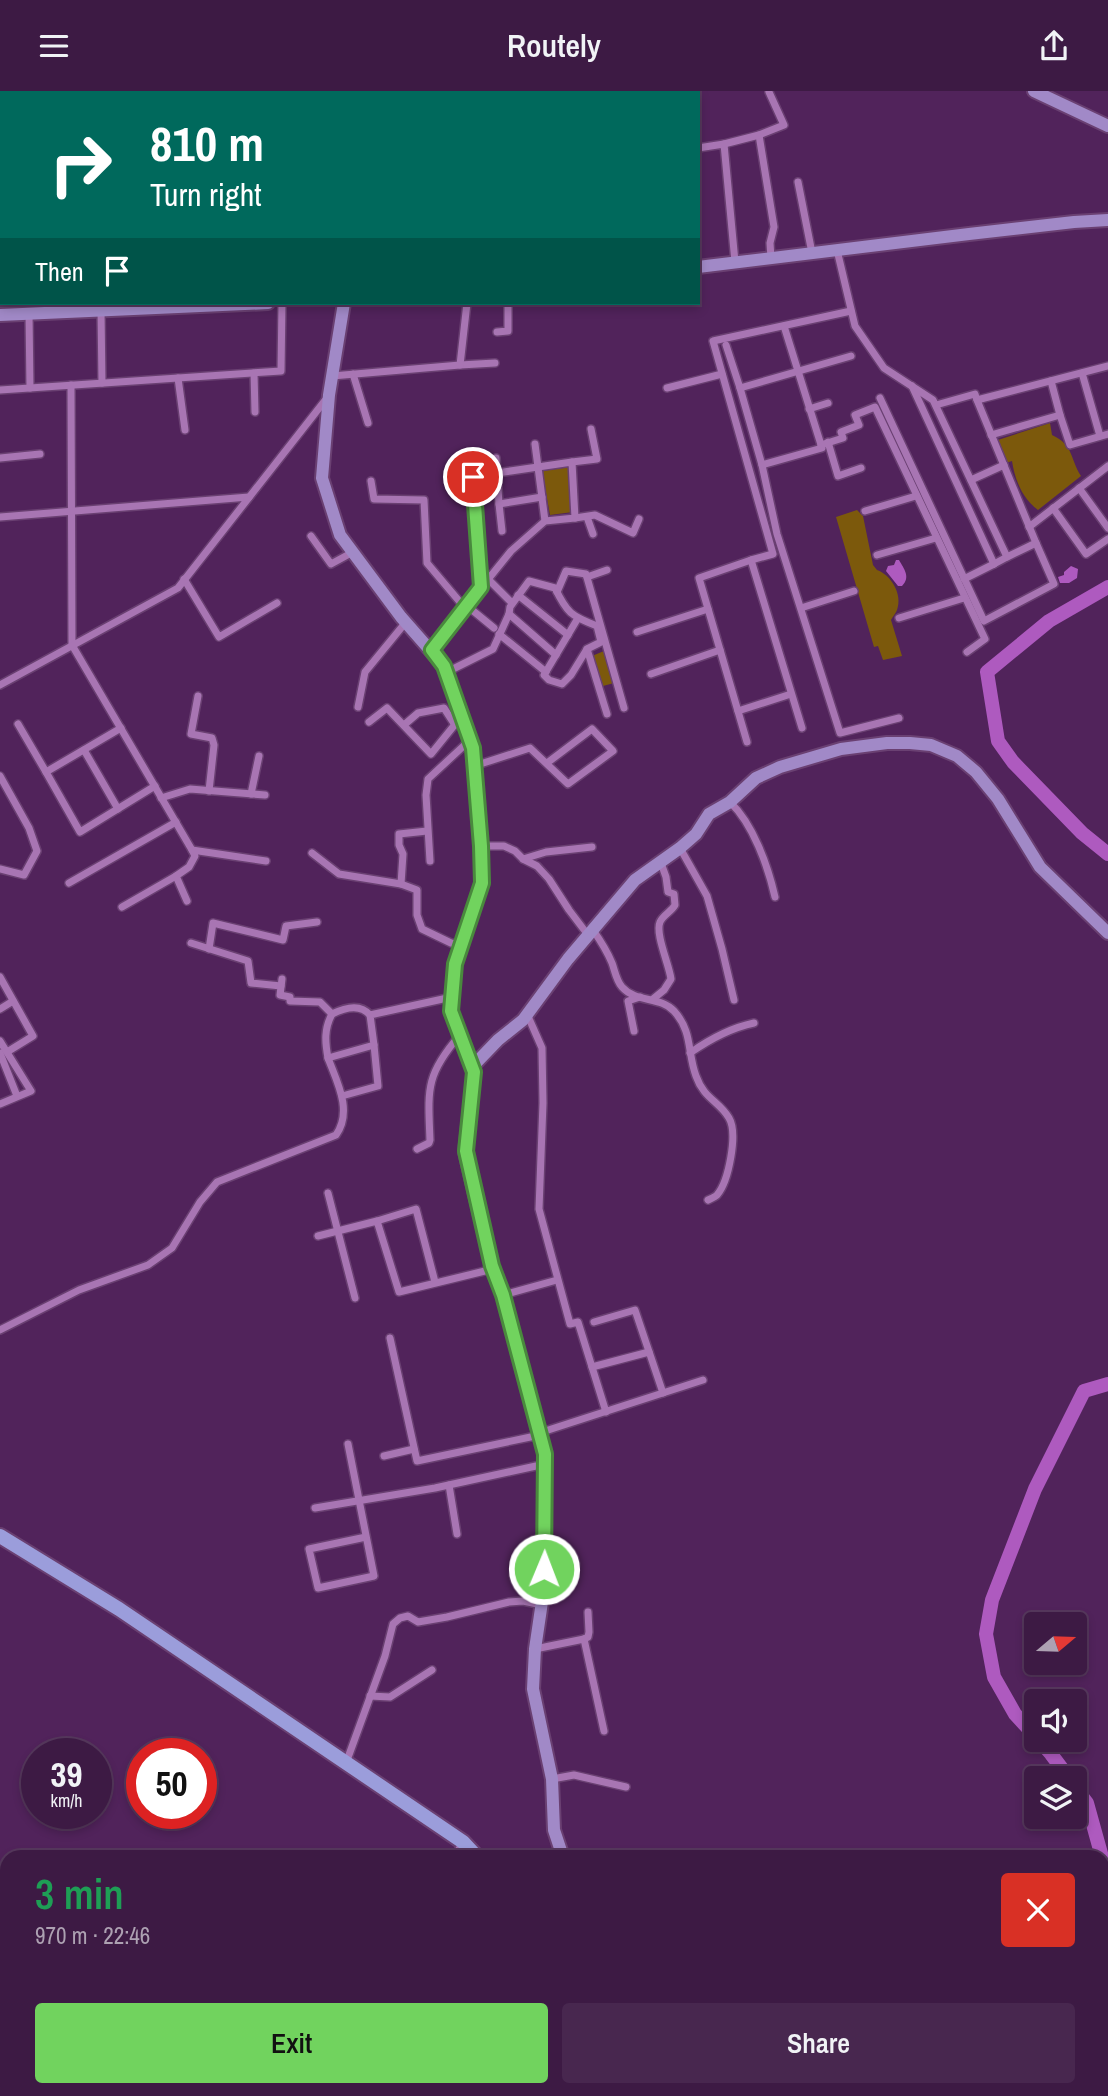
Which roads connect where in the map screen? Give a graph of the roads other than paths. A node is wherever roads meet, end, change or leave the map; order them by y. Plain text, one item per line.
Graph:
1 (1034, 91) edge
2 (769, 93) edge
3 (1108, 125) edge
4 (759, 135) junction
5 (724, 144) junction
6 (700, 148) edge
7 (798, 182) dead end
8 (1108, 221) edge
9 (837, 250) junction
10 (812, 253) junction
11 (771, 258) junction
12 (735, 262) junction
13 (700, 267) edge
14 (156, 305) edge
15 (282, 305) edge
16 (344, 305) edge
17 (467, 305) edge
18 (508, 305) edge
19 (125, 306) edge
20 (60, 308) edge
21 (101, 311) junction
22 (851, 311) junction
23 (29, 314) junction
24 (0, 315) edge
25 (784, 326) junction
26 (497, 332) dead end
27 (726, 345) dead end
28 (851, 356) dead end
29 (495, 363) dead end
30 (460, 365) junction
31 (1108, 366) edge
32 (798, 372) junction
33 (254, 373) junction
34 (1082, 373) junction
35 (353, 374) junction
36 (722, 375) junction
37 (332, 376) junction
38 (178, 378) junction
39 (1051, 381) junction
40 (102, 383) junction
41 (71, 385) junction
42 (911, 385) junction
43 (30, 388) junction
44 (667, 388) dead end
45 (740, 388) junction
46 (0, 390) edge
47 (329, 395) junction
48 (880, 398) dead end
49 (977, 400) junction
50 (828, 403) dead end
51 (936, 405) junction
52 (809, 409) junction
53 (255, 412) dead end
54 (1060, 415) junction
55 (368, 423) dead end
56 (592, 429) dead end
57 (185, 430) dead end
58 (991, 435) junction
59 (1104, 435) edge
60 (534, 444) dead end
61 (824, 444) junction
62 (40, 454) dead end
63 (0, 458) edge
64 (496, 458) dead end
65 (572, 462) junction
66 (762, 465) junction
67 (1004, 465) junction
68 (537, 466) junction
69 (1108, 466) edge
70 (861, 468) dead end
71 (497, 473) junction
72 (473, 477) dead end
73 (971, 480) junction
74 (371, 481) dead end
75 (1079, 488) junction
76 (916, 496) junction
77 (249, 497) junction
78 (542, 497) junction
79 (499, 504) junction
80 (1053, 508) junction
81 (72, 511) junction
82 (865, 511) dead end
83 (0, 517) edge
84 (587, 517) junction
85 (576, 518) junction
86 (639, 519) dead end
87 (545, 521) junction
88 (1029, 527) junction
89 (1108, 529) edge
90 (502, 531) dead end
91 (593, 534) dead end
92 (311, 536) dead end
93 (936, 537) junction
94 (1108, 538) edge
95 (1036, 543) junction
96 (353, 552) junction
97 (877, 555) dead end
98 (1007, 557) junction
99 (751, 560) junction
100 (994, 564) junction
101 (607, 570) dead end
102 (587, 577) junction
103 (184, 579) junction
104 (488, 579) junction
105 (964, 579) junction
106 (481, 587) junction
107 (854, 591) dead end
108 (557, 592) junction
109 (518, 595) junction
110 (964, 598) junction
111 (277, 603) dead end
112 (512, 603) junction
113 (466, 606) junction
114 (801, 608) junction
115 (708, 609) junction
116 (509, 614) junction
117 (578, 618) junction
118 (899, 618) dead end
119 (406, 622) junction
120 (497, 631) junction
121 (637, 632) dead end
122 (568, 635) junction
123 (72, 645) junction
124 (587, 649) junction
125 (432, 650) junction
126 (720, 650) junction
127 (967, 652) dead end
128 (556, 655) junction
129 (546, 672) junction
130 (447, 673) junction
131 (651, 674) dead end
132 (0, 685) edge
133 (791, 694) junction
134 (198, 696) dead end
135 (358, 707) dead end
136 (624, 708) dead end
137 (738, 711) junction
138 (607, 714) dead end
139 (899, 718) dead end
140 (458, 721) junction
141 (369, 722) dead end
142 (18, 724) dead end
143 (404, 725) junction
144 (121, 728) junction
145 (802, 728) dead end
146 (470, 740) junction
147 (747, 741) dead end
148 (84, 750) junction
149 (259, 756) dead end
150 (547, 763) junction
151 (474, 766) junction
152 (46, 772) junction
153 (0, 776) edge
154 (155, 786) junction
155 (209, 791) junction
156 (251, 794) junction
157 (265, 795) dead end
158 (161, 798) junction
159 (730, 802) junction
160 (118, 809) junction
161 (176, 822) junction
162 (427, 831) junction
163 (481, 846) junction
164 (593, 846) dead end
165 (680, 848) junction
166 (192, 850) junction
167 (312, 853) dead end
168 (523, 859) junction
169 (266, 860) dead end
170 (430, 861) dead end
171 (661, 863) junction
172 (0, 869) edge
173 (176, 876) junction
174 (69, 883) dead end
175 (401, 884) junction
176 (775, 897) dead end
177 (187, 901) dead end
178 (122, 907) dead end
179 (317, 922) dead end
180 (591, 933) junction
181 (1108, 933) edge
182 (191, 943) dead end
183 (461, 945) junction
184 (209, 949) junction
185 (0, 978) edge
186 (452, 997) junction
187 (640, 997) junction
188 (653, 999) junction
189 (734, 1000) dead end
190 (13, 1001) junction
191 (0, 1009) edge
192 (332, 1014) junction
193 (527, 1014) junction
194 (370, 1015) junction
195 (754, 1023) dead end
196 (634, 1031) dead end
197 (460, 1035) junction
198 (0, 1041) edge
199 (374, 1045) junction
200 (4, 1053) edge
201 (691, 1053) junction
202 (328, 1058) junction
203 (472, 1067) junction
204 (17, 1096) junction
205 (342, 1096) junction
206 (0, 1104) edge
207 (417, 1149) dead end
208 (328, 1193) dead end
209 (708, 1200) dead end
210 (377, 1221) junction
211 (337, 1230) junction
212 (318, 1236) dead end
213 (493, 1269) junction
214 (557, 1280) junction
215 (435, 1282) junction
216 (503, 1295) junction
217 (355, 1298) dead end
218 (594, 1322) dead end
219 (0, 1330) edge
220 (390, 1338) dead end
221 (649, 1352) junction
222 (592, 1367) junction
223 (703, 1380) dead end
224 (663, 1393) junction
225 (606, 1412) junction
226 (540, 1434) junction
227 (348, 1444) dead end
228 (414, 1450) junction
229 (384, 1456) dead end
230 (546, 1467) junction
231 (449, 1485) junction
232 (359, 1500) junction
233 (315, 1508) dead end
234 (457, 1534) dead end
235 (0, 1536) edge
236 (366, 1537) junction
237 (542, 1605) junction
238 (588, 1612) dead end
239 (584, 1639) junction
240 (535, 1649) junction
241 (432, 1670) dead end
242 (370, 1696) junction
243 (604, 1731) dead end
244 (346, 1763) junction
245 (552, 1779) junction
246 (626, 1787) dead end
247 (463, 1842) junction
248 (458, 1850) edge
249 (470, 1850) edge
250 (561, 1850) edge

1 - 3 main road
2 - 4 street
4 - 5 street
4 - 11 street
5 - 6 street
5 - 12 street
7 - 10 street
8 - 9 main road
9 - 10 main road
9 - 22 street
10 - 11 main road
11 - 12 main road
12 - 13 main road
14 - 19 main road
15 - 33 street
16 - 37 main road
17 - 30 street
18 - 26 street
19 - 21 main road
20 - 21 main road
20 - 23 main road
21 - 40 street
22 - 25 street
22 - 42 street
23 - 24 main road
23 - 43 street
25 - 32 street
25 - 36 street
27 - 45 street
28 - 32 street
29 - 30 street
30 - 35 street
31 - 34 street
32 - 45 street
32 - 52 street
33 - 38 street
33 - 53 street
34 - 39 street
34 - 59 street
35 - 37 street
35 - 55 street
36 - 44 street
36 - 99 street
37 - 47 main road
38 - 40 street
38 - 57 street
39 - 49 street
39 - 54 street
40 - 41 street
41 - 43 street
41 - 81 street
42 - 51 street
42 - 100 street
43 - 46 street
45 - 66 street
47 - 77 street
47 - 96 main road
48 - 105 street
49 - 51 street
49 - 58 street
50 - 52 street
51 - 73 street
52 - 61 street
54 - 58 street
54 - 59 street
56 - 65 street
58 - 67 street
60 - 68 street
61 - 66 street
61 - 70 street
61 - 76 street
62 - 63 street
64 - 71 street
65 - 68 street
65 - 85 street
66 - 114 street
67 - 73 street
67 - 88 street
68 - 71 street
68 - 78 street
69 - 75 street
71 - 79 street
72 - 106 street
73 - 98 street
74 - 113 street
75 - 80 street
75 - 89 street
76 - 82 street
76 - 93 street
77 - 81 street
77 - 103 street
78 - 79 street
78 - 87 street
79 - 90 street
80 - 88 street
80 - 94 street
81 - 83 street
81 - 123 street
84 - 85 street
84 - 86 street
84 - 91 street
85 - 87 street
87 - 104 street
88 - 95 street
92 - 96 street
93 - 97 street
93 - 110 street
95 - 98 street
95 - 105 street
96 - 119 main road
98 - 100 street
99 - 115 street
99 - 133 street
100 - 105 street
101 - 102 street
102 - 108 street
102 - 136 street
103 - 111 street
103 - 123 street
104 - 106 street
104 - 112 street
106 - 113 street
107 - 114 street
108 - 109 street
108 - 117 street
109 - 112 street
109 - 122 street
110 - 118 street
110 - 127 street
112 - 116 street
113 - 120 street
113 - 125 street
114 - 139 street
115 - 121 street
115 - 126 street
116 - 120 street
116 - 128 street
117 - 122 street
117 - 124 street
119 - 125 main road
119 - 135 street
120 - 129 street
120 - 130 street
122 - 128 street
123 - 132 street
123 - 144 street
124 - 129 street
124 - 138 street
125 - 130 main road
126 - 131 street
126 - 137 street
128 - 129 street
130 - 140 main road
133 - 137 street
133 - 145 street
134 - 155 street
137 - 147 street
140 - 143 street
140 - 143 street
140 - 146 main road
141 - 143 street
142 - 152 street
144 - 148 street
144 - 154 street
146 - 151 main road
146 - 162 street
148 - 152 street
148 - 160 street
149 - 156 street
150 - 150 street
150 - 151 street
151 - 163 main road
152 - 160 street
153 - 172 street
154 - 158 street
154 - 160 street
155 - 156 street
155 - 158 street
156 - 157 street
158 - 161 street
159 - 165 main road
159 - 176 street
159 - 181 main road
161 - 166 street
161 - 174 street
162 - 170 street
162 - 175 street
163 - 168 street
163 - 183 main road
164 - 168 street
165 - 171 main road
165 - 189 street
166 - 169 street
166 - 173 street
167 - 175 street
168 - 180 street
171 - 180 main road
171 - 188 street
173 - 177 street
173 - 178 street
175 - 183 street
179 - 184 street
180 - 187 street
180 - 193 main road
182 - 184 street
183 - 186 main road
184 - 192 street
185 - 190 street
186 - 194 street
186 - 197 main road
187 - 188 street
187 - 196 street
188 - 201 street
190 - 191 street
190 - 200 street
192 - 194 street
192 - 202 street
193 - 203 main road
193 - 214 street
194 - 199 street
195 - 201 street
197 - 203 main road
197 - 207 street
198 - 200 street
199 - 202 street
199 - 205 street
200 - 204 street
200 - 204 street
201 - 209 street
202 - 205 street
203 - 213 main road
204 - 206 street
205 - 219 street
208 - 211 street
210 - 211 street
210 - 215 street
210 - 215 street
211 - 212 street
211 - 217 street
213 - 215 street
213 - 216 main road
214 - 216 street
214 - 222 street
216 - 226 main road
218 - 221 street
220 - 228 street
221 - 222 street
221 - 224 street
222 - 225 street
223 - 224 street
224 - 225 street
225 - 226 street
226 - 228 street
226 - 230 main road
227 - 232 street
228 - 229 street
230 - 231 street
230 - 237 main road
231 - 232 street
231 - 234 street
232 - 233 street
232 - 236 street
235 - 244 main road
236 - 236 street
237 - 240 main road
237 - 242 street
238 - 239 street
239 - 240 street
239 - 243 street
240 - 245 main road
241 - 242 street
242 - 244 street
244 - 247 main road
245 - 246 street
245 - 250 main road
247 - 248 street
247 - 249 main road

